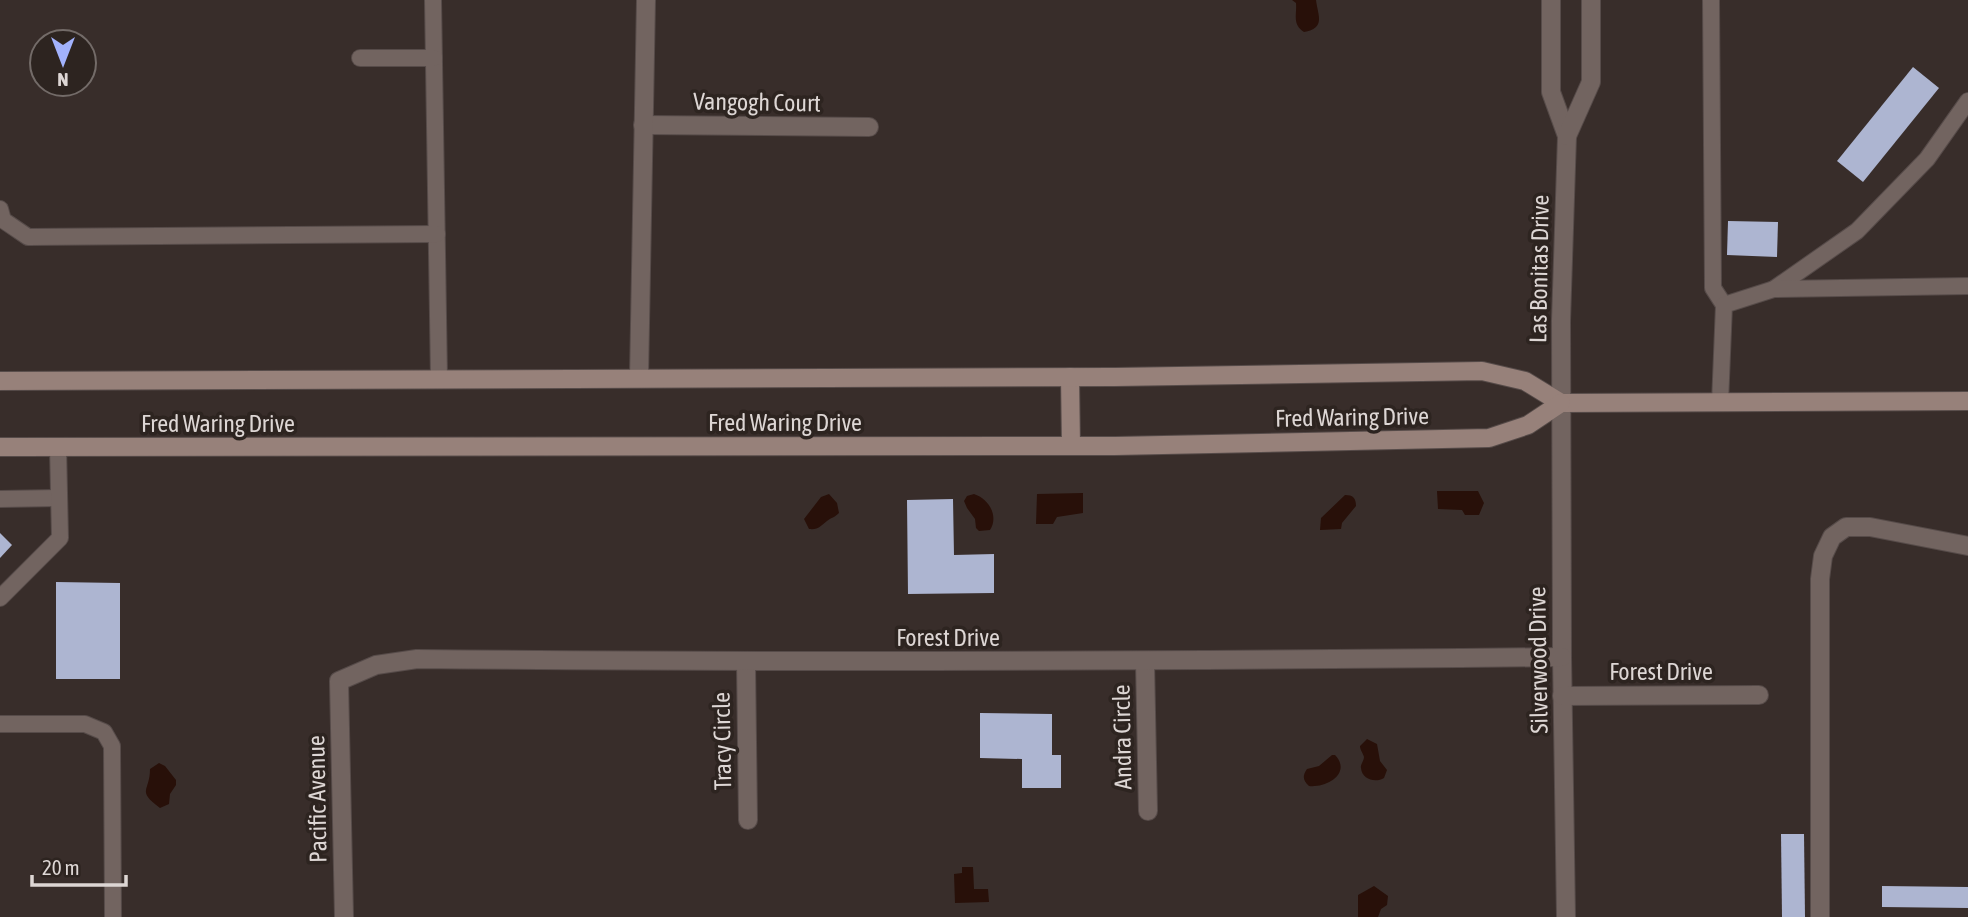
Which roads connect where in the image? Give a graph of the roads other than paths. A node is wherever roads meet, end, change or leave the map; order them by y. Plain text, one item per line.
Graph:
1 (433, 0) edge
2 (646, 0) edge
3 (1552, 0) edge
4 (1591, 0) edge
5 (1711, 0) edge
6 (360, 58) dead end
7 (434, 58) junction
8 (1968, 101) edge
9 (643, 125) junction
10 (869, 127) dead end
11 (1567, 136) junction
12 (0, 209) edge
13 (437, 234) junction
14 (1968, 286) edge
15 (1774, 289) junction
16 (1724, 305) junction
17 (1070, 377) junction
18 (639, 378) junction
19 (439, 379) junction
20 (0, 381) edge
21 (1968, 401) edge
22 (1561, 402) junction
23 (1720, 402) junction
24 (1071, 446) junction
25 (0, 447) edge
26 (58, 447) junction
27 (59, 498) junction
28 (0, 499) edge
29 (1968, 546) edge
30 (0, 598) edge
31 (1562, 657) junction
32 (746, 662) junction
33 (1145, 662) junction
34 (339, 681) joint
35 (1759, 695) dead end
36 (1562, 696) junction
37 (0, 724) edge
38 (1148, 811) dead end
39 (748, 820) dead end
40 (113, 917) edge
41 (344, 917) edge
42 (1566, 917) edge
43 (1820, 917) edge

1 - 7 lane
2 - 9 street
3 - 11 street, Las Bonitas Drive
4 - 11 street, Las Bonitas Drive
5 - 16 lane
6 - 7 lane
7 - 13 lane
8 - 15 lane
9 - 10 street, Vangogh Court
9 - 18 street
11 - 22 street, Las Bonitas Drive
12 - 13 lane
13 - 19 lane
14 - 15 lane
15 - 16 lane
16 - 23 lane
17 - 18 main road, Fred Waring Drive
17 - 22 main road, Fred Waring Drive
17 - 24 main road
18 - 19 main road, Fred Waring Drive
19 - 20 main road, Fred Waring Drive
21 - 23 main road
22 - 23 main road
22 - 24 main road, Fred Waring Drive
22 - 31 street, Silverwood Drive
24 - 26 main road, Fred Waring Drive
25 - 26 main road, Fred Waring Drive
26 - 27 lane
27 - 28 lane
27 - 30 lane
29 - 43 street
31 - 33 street, Forest Drive
31 - 36 street, Silverwood Drive
32 - 33 street, Forest Drive
32 - 34 street, Forest Drive
32 - 39 street, Tracy Circle
33 - 38 street, Andra Circle
34 - 41 street, Pacific Avenue
35 - 36 street, Forest Drive
36 - 42 street, Silverwood Drive
37 - 40 lane

